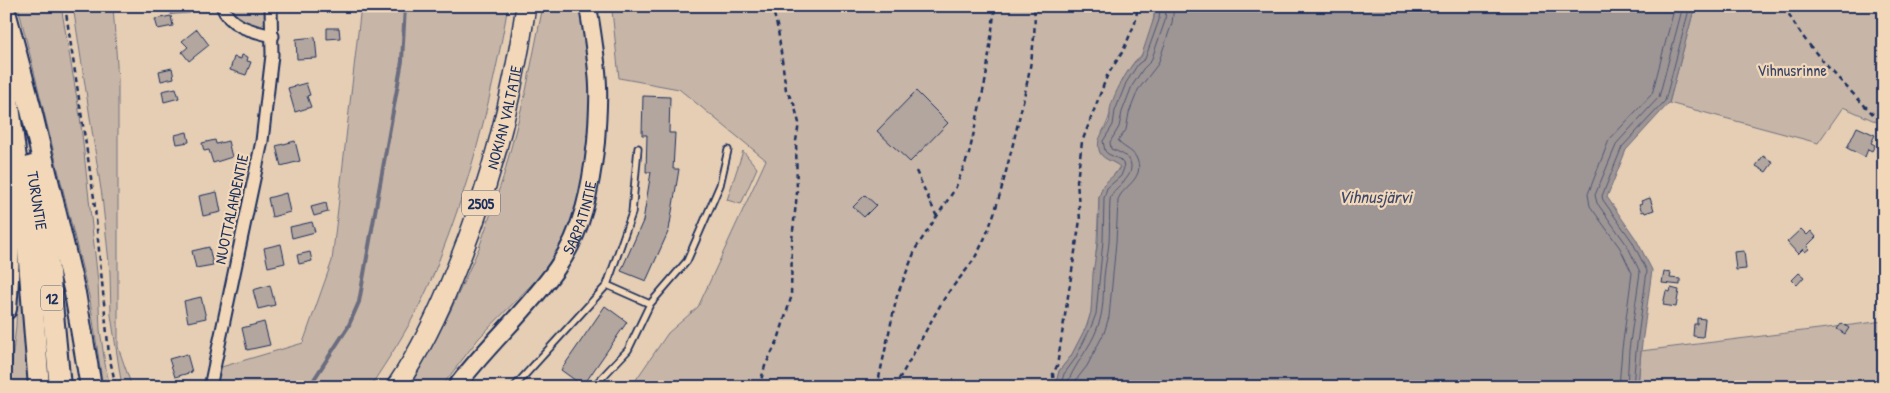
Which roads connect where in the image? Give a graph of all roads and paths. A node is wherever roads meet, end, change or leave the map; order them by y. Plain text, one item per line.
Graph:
1 (65, 6) edge
2 (222, 6) edge
3 (271, 6) edge
4 (526, 6) edge
5 (588, 6) edge
6 (772, 6) edge
7 (995, 6) edge
8 (1034, 6) edge
9 (1138, 6) edge
10 (1786, 6) edge
11 (6, 15) edge
12 (272, 36) junction
13 (6, 84) edge
14 (1873, 114) dead end
15 (638, 148) dead end
16 (728, 150) dead end
17 (916, 171) dead end
18 (6, 178) edge
19 (938, 217) junction
20 (607, 285) junction
21 (650, 304) junction
22 (6, 309) edge
23 (38, 387) edge
24 (60, 387) edge
25 (91, 387) edge
26 (116, 387) edge
27 (210, 387) edge
28 (396, 387) edge
29 (456, 387) edge
30 (514, 387) edge
31 (593, 387) edge
32 (759, 387) edge
33 (877, 387) edge
34 (894, 387) edge
35 (1054, 387) edge

1 - 26 path
2 - 12 street
3 - 12 street, NUOTTALAHDENTIE
4 - 28 main road, NOKIAN VALTATIE / 2505
5 - 29 main road, SARPATINTIE
6 - 32 path
7 - 19 path
8 - 34 path
9 - 35 path
10 - 14 path
11 - 24 highway, TURUNTIE / 12
11 - 25 highway
12 - 27 street, NUOTTALAHDENTIE
13 - 23 highway, TURUNTIE / 12
15 - 20 lane
16 - 21 lane
17 - 19 path
18 - 22 highway
19 - 33 path
20 - 21 lane
20 - 30 lane
21 - 31 lane

